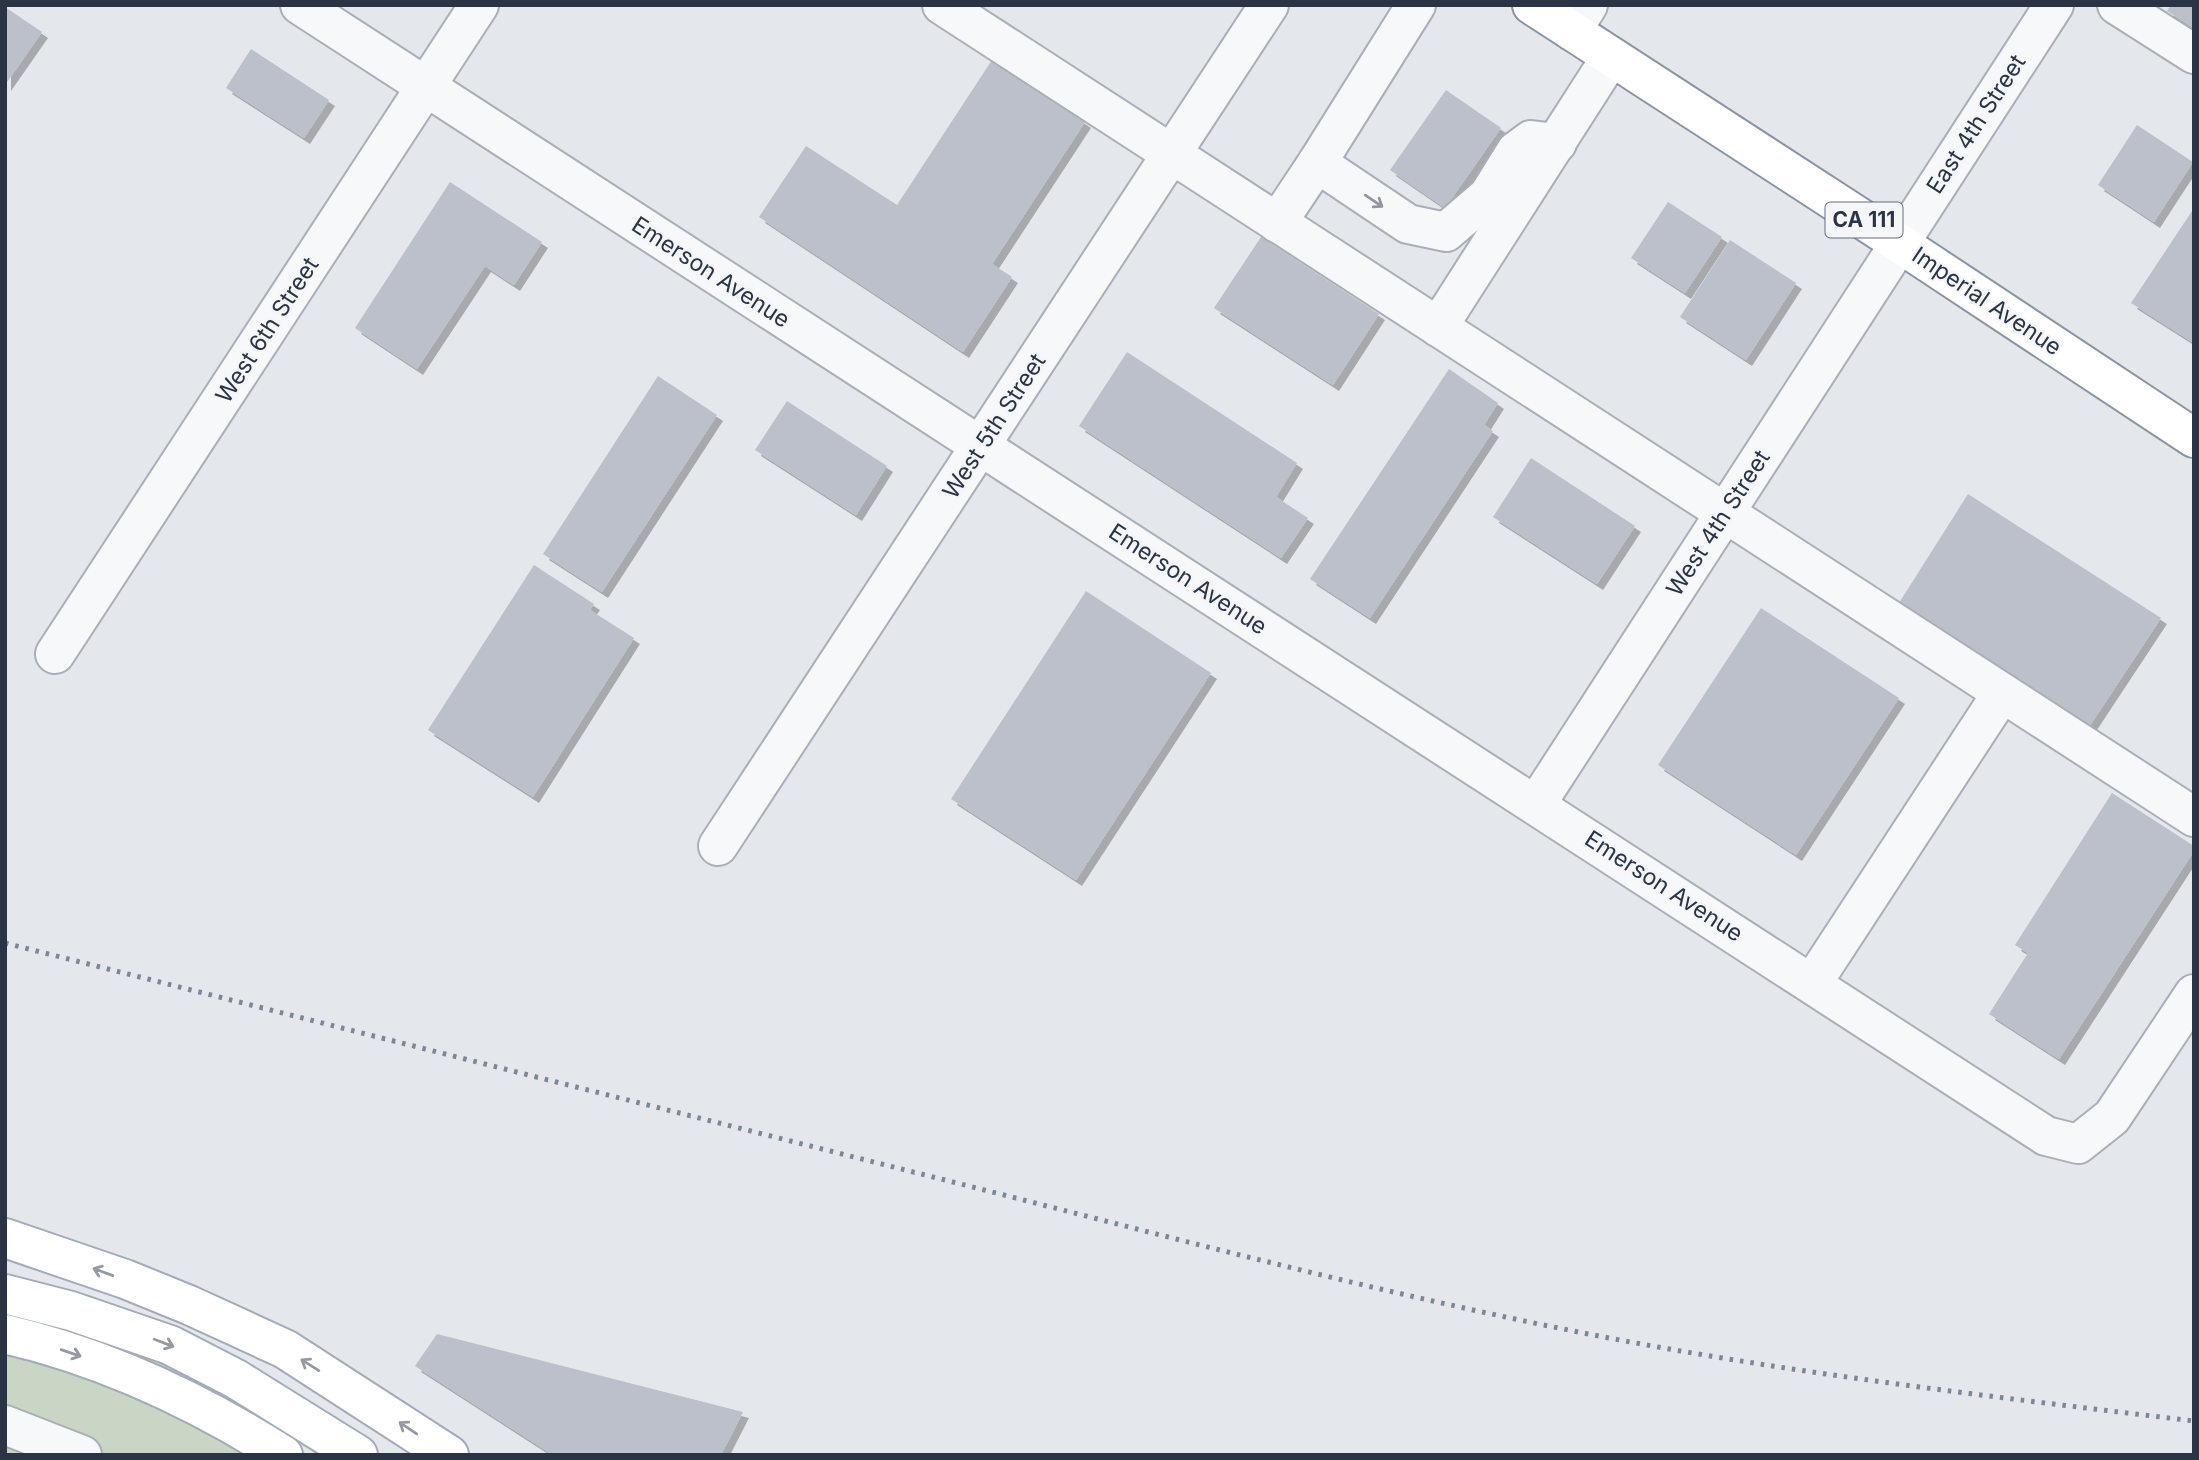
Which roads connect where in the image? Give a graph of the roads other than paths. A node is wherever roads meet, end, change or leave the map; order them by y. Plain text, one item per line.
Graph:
1 (300, 5) edge
2 (479, 5) edge
3 (943, 5) edge
4 (1269, 5) edge
5 (1416, 5) edge
6 (1532, 5) edge
7 (2054, 5) edge
8 (2117, 5) edge
9 (1580, 18) edge
10 (2194, 54) edge
11 (1611, 57) junction
12 (425, 87) junction
13 (1557, 143) junction
14 (1172, 154) junction
15 (1317, 163) junction
16 (1277, 223) junction
17 (1899, 243) junction
18 (1438, 327) junction
19 (2194, 438) edge
20 (981, 446) junction
21 (1724, 512) junction
22 (55, 654) dead end
23 (2002, 693) junction
24 (1537, 803) junction
25 (2194, 817) edge
26 (718, 846) dead end
27 (1813, 982) junction
28 (2194, 994) edge
29 (5, 1238) edge
30 (5, 1294) edge
31 (5, 1334) edge
32 (5, 1425) edge
33 (82, 1455) edge
34 (282, 1455) edge
35 (358, 1455) edge
36 (449, 1455) edge

1 - 12 street, Emerson Avenue
2 - 12 street, West 6th Street
3 - 14 street
4 - 14 street, West 5th Street
5 - 15 street
6 - 9 main road, Imperial Avenue / CA 111
7 - 17 street, East 4th Street
8 - 10 street
9 - 11 main road, Imperial Avenue / CA 111
11 - 13 street
11 - 17 main road, Imperial Avenue / CA 111
12 - 20 street, Emerson Avenue
12 - 22 street, West 6th Street
15 -> 13 street
13 - 18 street
14 - 16 street
14 - 20 street, West 5th Street
15 - 16 street
16 - 18 street
17 - 19 main road, Imperial Avenue / CA 111
17 - 21 street, West 4th Street
18 - 21 street
20 - 24 street, Emerson Avenue
20 - 26 street, West 5th Street
21 - 23 street
21 - 24 street, West 4th Street
23 - 25 street
23 - 27 street
24 - 27 street, Emerson Avenue
27 - 28 street, Emerson Avenue
36 -> 29 main road
30 -> 35 main road
31 -> 34 main road
32 - 33 street

